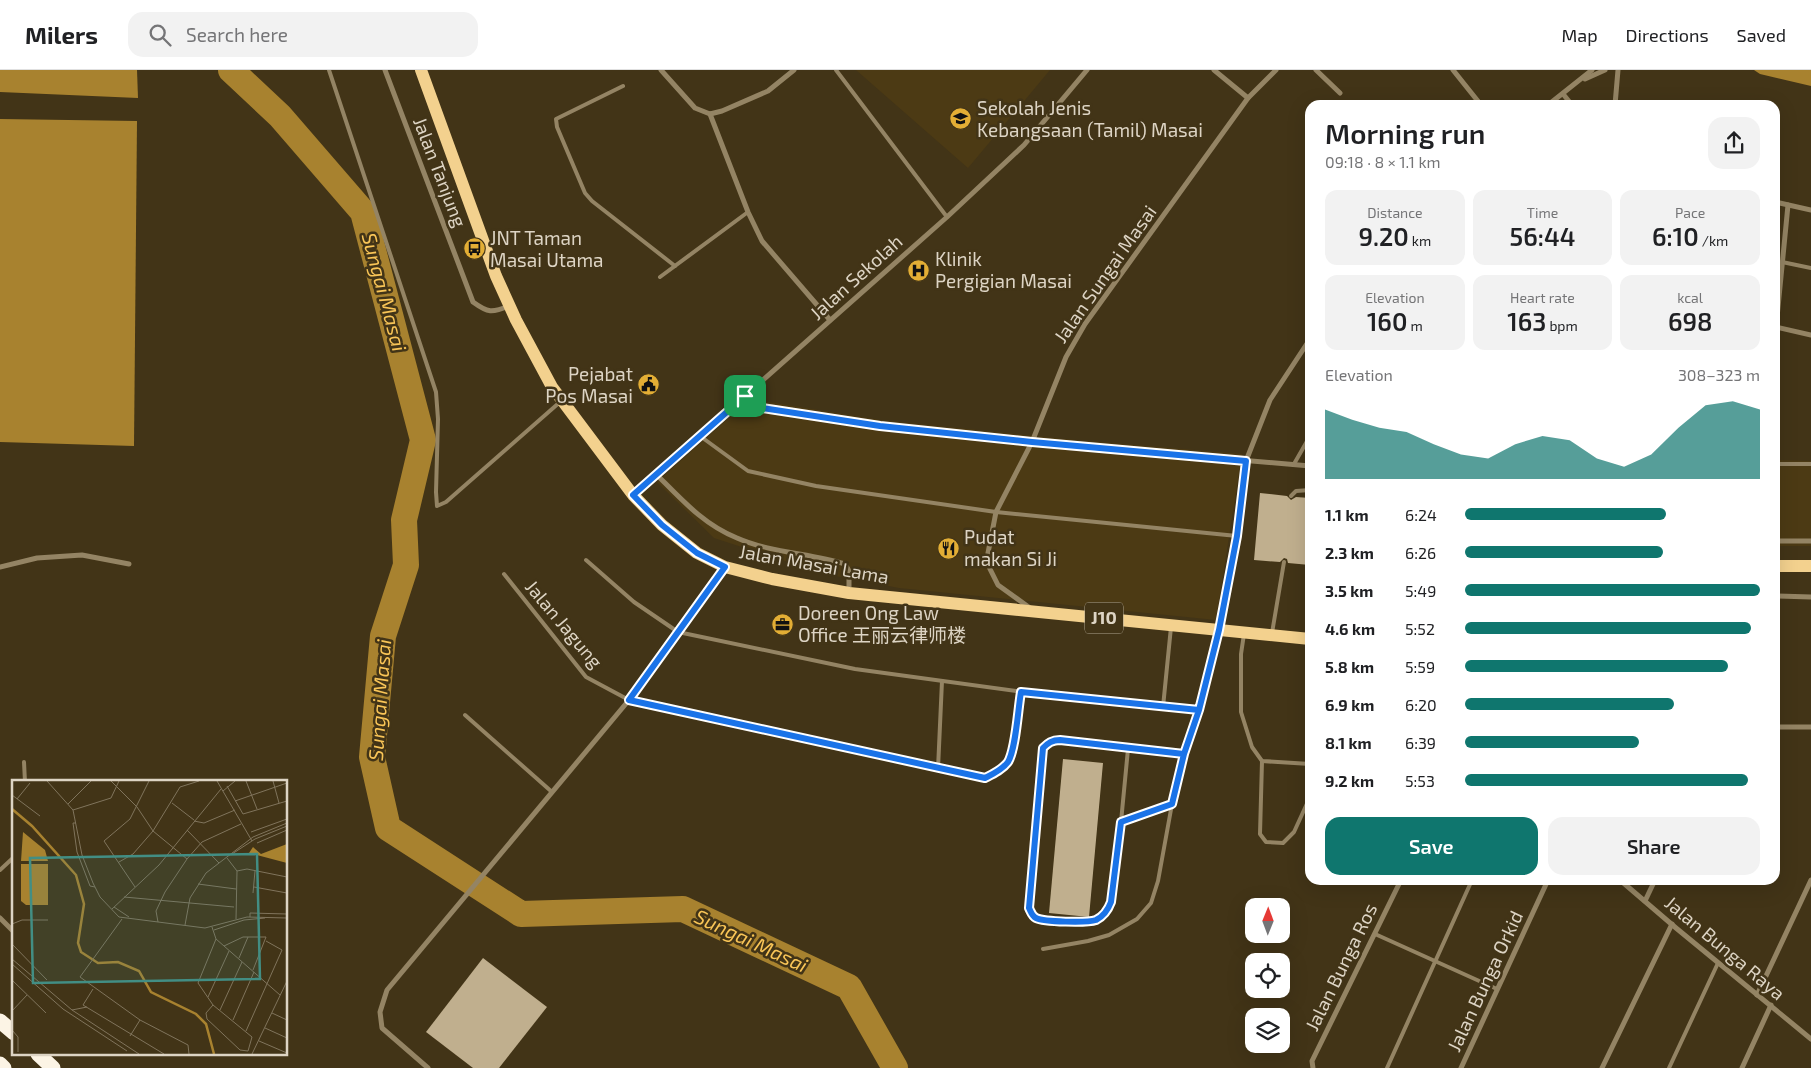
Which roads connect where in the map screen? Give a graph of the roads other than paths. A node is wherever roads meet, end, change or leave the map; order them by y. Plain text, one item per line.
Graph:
1 (329, 70) edge
2 (385, 70) edge
3 (420, 70) edge
4 (661, 70) edge
5 (794, 70) edge
6 (836, 70) edge
7 (1086, 70) edge
8 (1214, 70) edge
9 (1276, 70) edge
10 (1316, 70) edge
11 (1453, 70) edge
12 (1592, 70) edge
13 (1605, 70) edge
14 (1618, 70) edge
15 (1580, 81) junction
16 (623, 86) dead end
17 (1340, 93) dead end
18 (1563, 94) junction
19 (1248, 98) junction
20 (1477, 100) edge
21 (1555, 100) edge
22 (1568, 100) edge
23 (1615, 100) edge
24 (710, 114) junction
25 (1780, 203) edge
26 (1788, 205) junction
27 (1811, 210) edge
28 (748, 212) junction
29 (947, 217) junction
30 (1782, 262) junction
31 (675, 266) junction
32 (1811, 268) edge
33 (660, 277) dead end
34 (1780, 284) edge
35 (509, 306) junction
36 (830, 320) junction
37 (1780, 328) edge
38 (1811, 335) edge
39 (1305, 347) edge
40 (745, 396) junction
41 (562, 400) junction
42 (700, 436) junction
43 (1032, 442) junction
44 (1305, 445) edge
45 (1246, 461) junction
46 (1294, 464) junction
47 (1780, 464) edge
48 (1811, 464) edge
49 (1305, 465) edge
50 (657, 475) junction
51 (1305, 490) edge
52 (633, 495) junction
53 (1291, 496) dead end
54 (996, 512) junction
55 (1237, 536) junction
56 (1780, 541) edge
57 (1811, 541) edge
58 (586, 560) dead end
59 (1284, 562) dead end
60 (129, 564) dead end
61 (1780, 566) edge
62 (1811, 566) edge
63 (0, 567) edge
64 (725, 567) junction
65 (504, 574) dead end
66 (849, 593) junction
67 (1780, 596) edge
68 (1811, 597) edge
69 (1037, 612) junction
70 (1171, 625) junction
71 (1219, 630) junction
72 (678, 632) junction
73 (1244, 632) junction
74 (1272, 635) junction
75 (1305, 638) edge
76 (942, 681) junction
77 (1021, 692) junction
78 (629, 700) junction
79 (1163, 707) junction
80 (1199, 710) junction
81 (465, 715) dead end
82 (1780, 727) edge
83 (1811, 727) edge
84 (1128, 749) junction
85 (1184, 754) junction
86 (1262, 761) junction
87 (24, 762) dead end
88 (1305, 764) edge
89 (938, 769) junction
90 (24, 780) edge
91 (552, 792) junction
92 (1172, 804) junction
93 (1305, 808) edge
94 (1121, 822) junction
95 (12, 860) edge
96 (0, 870) edge
97 (1811, 880) edge
98 (1399, 885) edge
99 (1470, 885) edge
100 (1546, 885) edge
101 (1626, 885) edge
102 (1653, 885) edge
103 (1645, 902) junction
104 (0, 918) edge
105 (1672, 924) junction
106 (12, 930) edge
107 (1375, 934) junction
108 (1043, 949) dead end
109 (1435, 961) junction
110 (1718, 963) junction
111 (1497, 989) junction
112 (1758, 995) junction
113 (1771, 1005) junction
114 (0, 1021) edge
115 (12, 1031) edge
116 (1811, 1039) edge
117 (40, 1056) edge
118 (0, 1064) edge
119 (4, 1068) edge
120 (53, 1068) edge
121 (428, 1068) edge
122 (1313, 1068) edge
123 (1387, 1068) edge
124 (1461, 1068) edge
125 (1602, 1068) edge
126 (1669, 1068) edge
127 (1742, 1068) edge

1 - 41 lane
2 - 35 street, Jalan Tanjung
3 - 35 main road, Jalan Masai Lama / J10
4 - 24 street
5 - 24 street
6 - 29 lane
7 - 29 street, Jalan Sekolah
8 - 19 street
9 - 19 street, Jalan Sungai Masai
10 - 17 street
11 - 20 street
12 - 15 street
13 - 15 street
14 - 23 street
15 - 18 street
16 - 31 lane
18 - 21 street
18 - 22 street
19 - 43 street, Jalan Sungai Masai
24 - 28 street
25 - 26 street
26 - 27 street
26 - 30 street
28 - 31 lane
28 - 36 street
29 - 36 street, Jalan Sekolah
30 - 32 lane
30 - 34 street
31 - 33 lane
35 - 41 main road, Jalan Masai Lama / J10
36 - 40 street, Jalan Sekolah
37 - 38 street
39 - 45 street
40 - 42 street, Jalan Sekolah
40 - 43 street
41 - 52 main road, Jalan Masai Lama / J10
42 - 50 street, Jalan Sekolah
42 - 54 lane
43 - 45 street
43 - 54 street, Jalan Sungai Masai
44 - 46 lane
45 - 46 street
45 - 55 street
46 - 49 street
47 - 48 lane
50 - 52 street, Jalan Sekolah
50 - 66 street
51 - 53 lane
52 - 64 main road, Jalan Masai Lama / J10
54 - 55 lane
54 - 69 street, Jalan Sungai Masai
55 - 71 street
56 - 57 street
58 - 72 lane
59 - 74 lane
60 - 63 street
61 - 62 main road
64 - 66 main road, Jalan Masai Lama / J10
64 - 72 street
65 - 78 lane, Jalan Jagung
66 - 69 main road, Jalan Masai Lama / J10
67 - 68 street
69 - 70 main road, Jalan Masai Lama / J10
70 - 71 main road, Jalan Masai Lama / J10
70 - 79 lane
71 - 73 main road, Jalan Masai Lama / J10
71 - 80 lane
72 - 76 lane
72 - 78 street
73 - 74 main road, Jalan Masai Lama / J10
73 - 86 lane
74 - 75 main road, Jalan Masai Lama / J10
76 - 77 lane
76 - 89 lane
77 - 79 lane
77 - 89 lane, Jalan Jagung
78 - 89 lane, Jalan Jagung
78 - 91 street
79 - 80 lane
80 - 85 lane
81 - 91 lane
82 - 83 street
84 - 85 lane
84 - 94 lane
84 - 94 lane
85 - 92 lane
86 - 88 lane
86 - 93 lane
87 - 90 lane
91 - 121 street
92 - 94 lane
92 - 108 lane
95 - 96 lane
97 - 112 street
98 - 107 street, Jalan Bunga Ros
99 - 109 lane
100 - 111 street, Jalan Bunga Orkid
101 - 103 street, Jalan Bunga Raya
102 - 103 street
103 - 105 street, Jalan Bunga Raya
104 - 106 street
105 - 110 street, Jalan Bunga Raya
105 - 125 street
107 - 109 lane
107 - 122 street, Jalan Bunga Ros
109 - 111 lane
109 - 123 lane
110 - 112 street, Jalan Bunga Raya
110 - 126 lane
111 - 124 street, Jalan Bunga Orkid
112 - 113 street, Jalan Bunga Raya
113 - 116 street, Jalan Bunga Raya
113 - 127 street
114 - 115 highway
117 - 120 highway
118 - 119 highway

